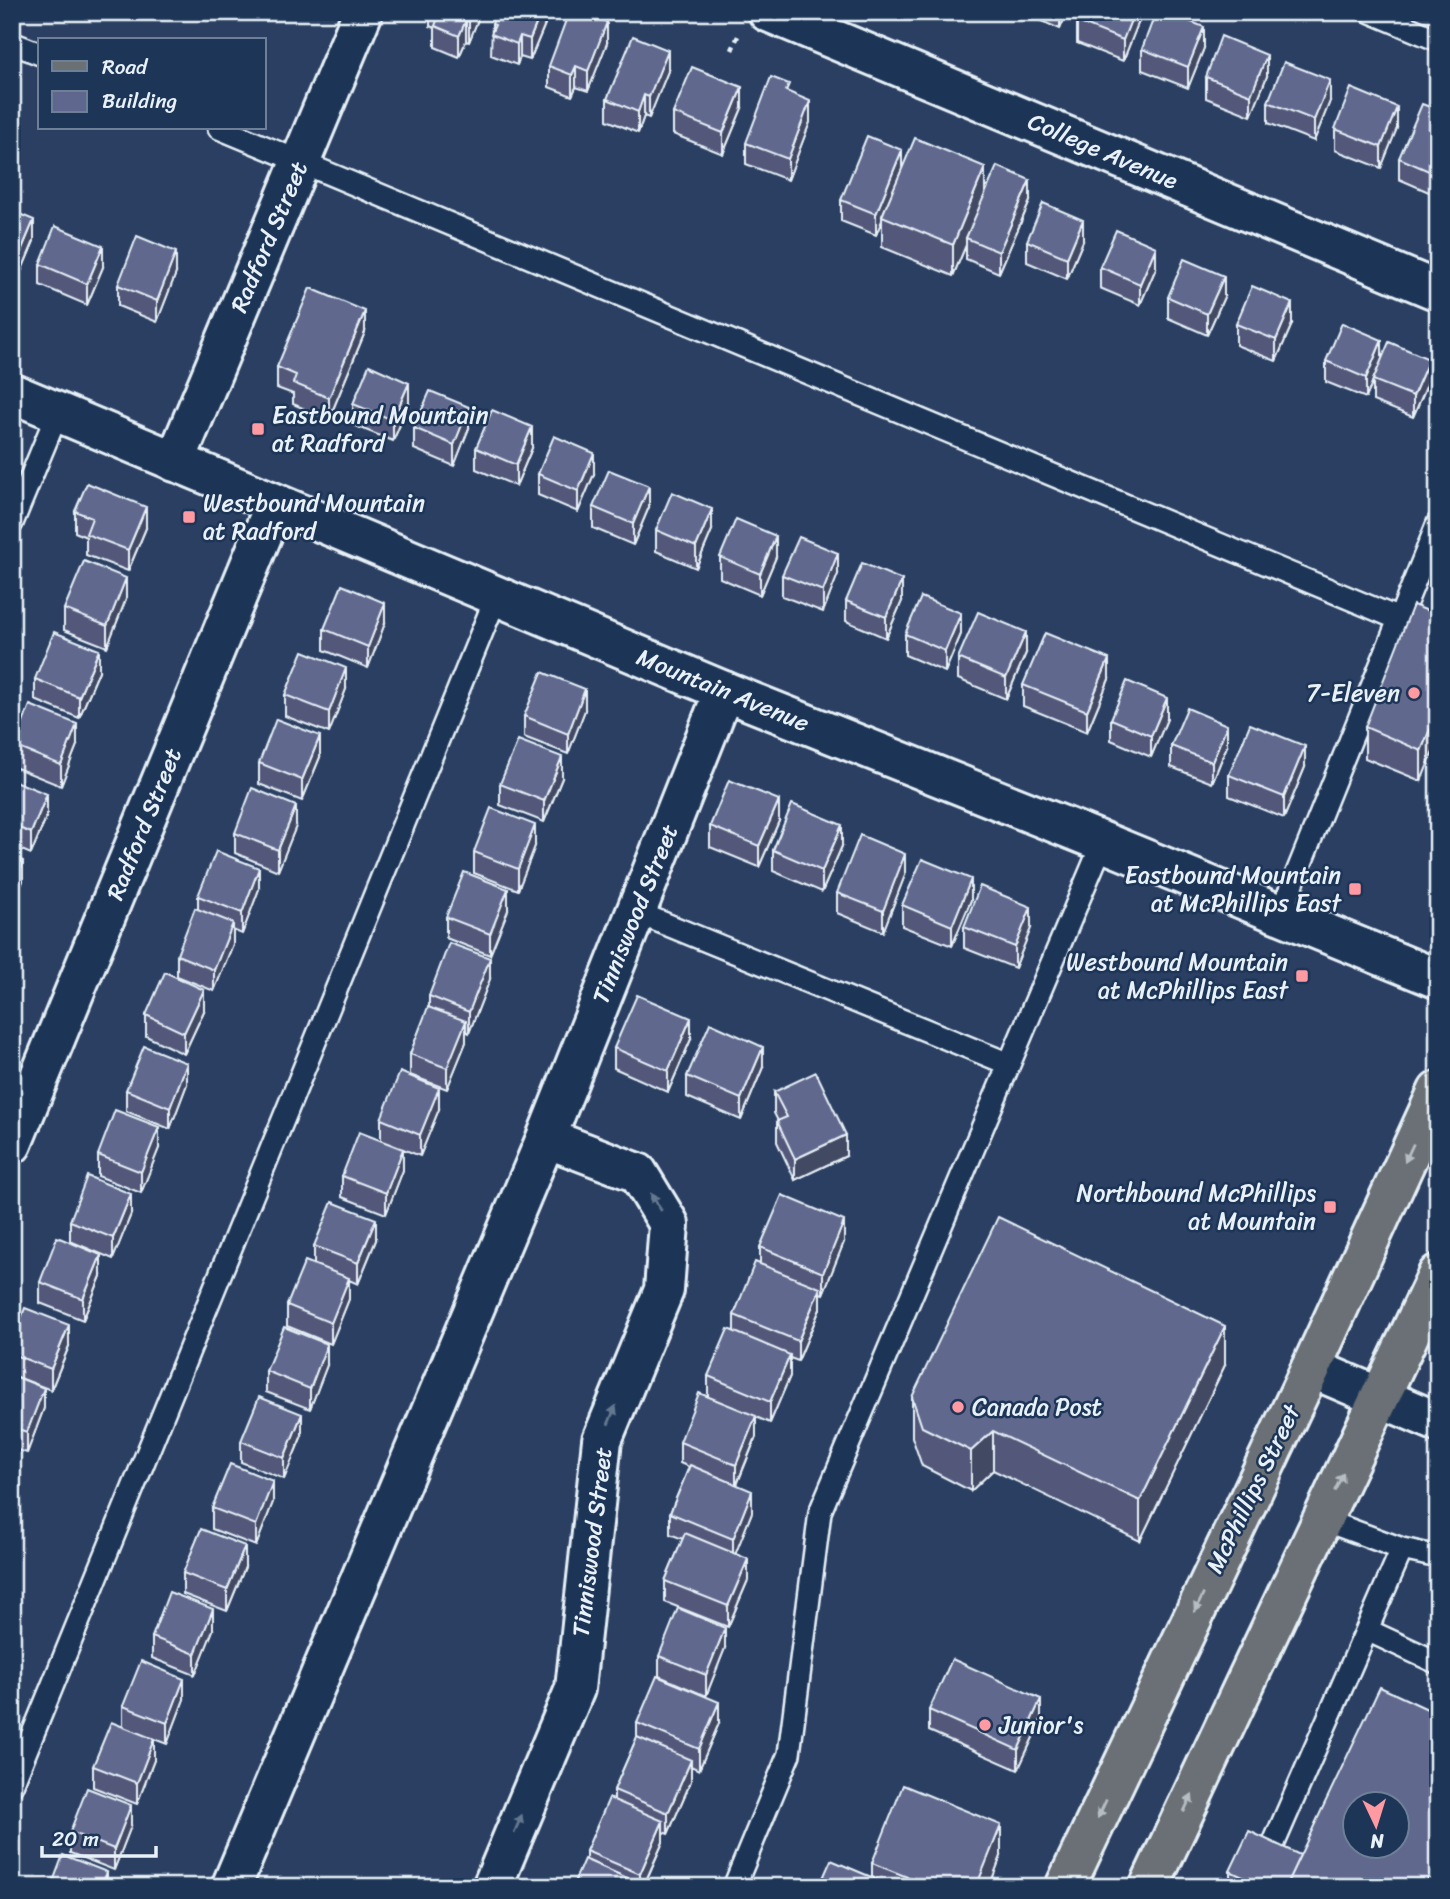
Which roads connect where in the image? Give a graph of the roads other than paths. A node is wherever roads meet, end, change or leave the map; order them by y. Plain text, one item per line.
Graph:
1 (363, 12) edge
2 (768, 12) edge
3 (1371, 12) edge
4 (1438, 40) edge
5 (12, 43) edge
6 (38, 53) edge
7 (224, 130) edge
8 (301, 161) junction
9 (1438, 291) edge
10 (12, 393) edge
11 (58, 412) junction
12 (175, 462) junction
13 (275, 504) junction
14 (12, 523) edge
15 (1438, 523) edge
16 (497, 596) junction
17 (1399, 619) junction
18 (724, 691) junction
19 (1102, 842) junction
20 (636, 912) junction
21 (1280, 915) junction
22 (1438, 979) edge
23 (1009, 1063) junction
24 (1438, 1091) edge
25 (545, 1138) junction
26 (12, 1144) edge
27 (1438, 1274) edge
28 (1311, 1368) junction
29 (1379, 1398) junction
30 (1438, 1422) edge
31 (1321, 1519) junction
32 (1402, 1549) junction
33 (1438, 1557) edge
34 (1367, 1630) junction
35 (1438, 1663) edge
36 (12, 1785) edge
37 (1270, 1853) edge
38 (231, 1887) edge
39 (492, 1887) edge
40 (734, 1887) edge
41 (1065, 1887) edge
42 (1149, 1887) edge

1 - 8 street, Radford Street
2 - 9 street, College Avenue
3 - 4 lane
5 - 6 lane
7 - 8 lane
8 - 12 street, Radford Street
8 - 17 lane
10 - 11 street, Mountain Avenue
11 - 12 street, Mountain Avenue
11 - 14 lane
12 - 13 street, Mountain Avenue
13 - 16 street, Mountain Avenue
13 - 26 street, Radford Street
15 - 17 lane
16 - 18 street, Mountain Avenue
16 - 36 lane
17 - 21 lane
18 - 19 street, Mountain Avenue
18 - 20 street, Tinniswood Street
19 - 21 street, Mountain Avenue
19 - 23 lane
20 - 23 lane
20 - 25 street, Tinniswood Street
21 - 22 street, Mountain Avenue
23 - 40 lane
24 -> 28 main road, McPhillips Street
25 - 38 street, Tinniswood Street
39 -> 25 street, Tinniswood Street
27 - 29 main road
28 - 29 street
28 -> 41 main road, McPhillips Street
29 - 30 street
31 -> 29 main road
31 - 32 lane
42 -> 31 main road
32 - 33 lane
32 - 34 lane
34 - 35 lane
34 - 37 lane

